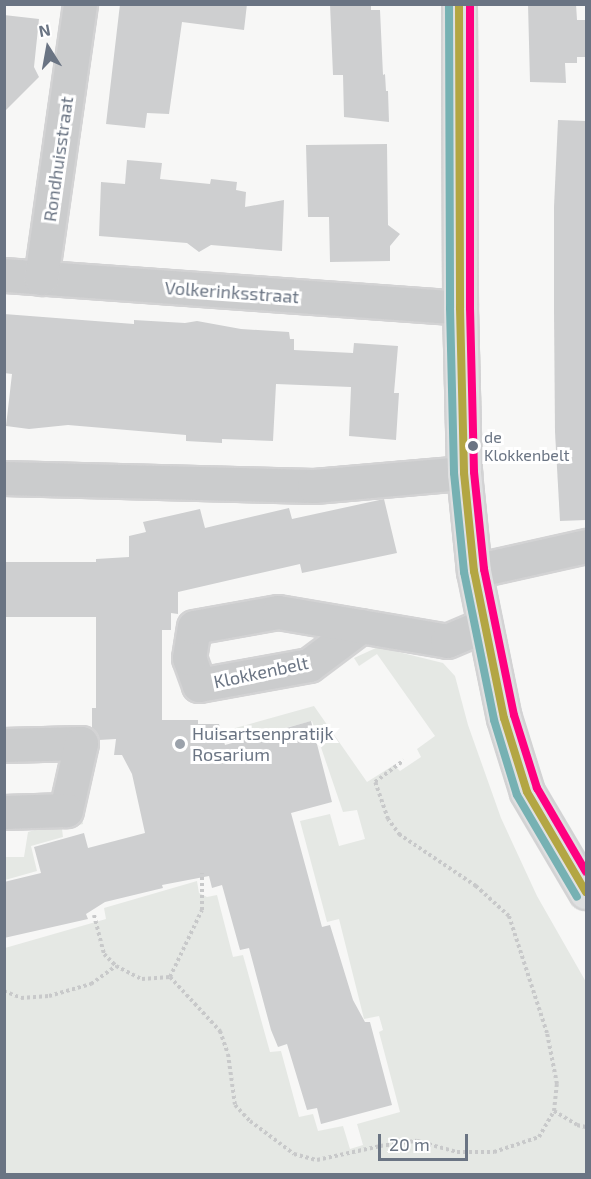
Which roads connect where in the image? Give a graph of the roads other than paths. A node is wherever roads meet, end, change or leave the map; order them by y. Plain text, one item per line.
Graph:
1 (80, 4) edge
2 (459, 4) edge
3 (4, 275) edge
4 (41, 278) junction
5 (460, 308) junction
6 (464, 472) junction
7 (4, 478) edge
8 (586, 546) edge
9 (474, 571) junction
10 (361, 626) dead end
11 (483, 626) junction
12 (4, 745) edge
13 (4, 812) edge
14 (586, 892) edge

1 - 4 street, Rondhuisstraat
2 - 5 main road
3 - 4 street, Volkerinksstraat
4 - 5 street, Volkerinksstraat
5 - 6 main road
6 - 7 street
6 - 9 main road
8 - 9 street
9 - 11 main road
10 - 11 street
11 - 14 main road
12 - 13 street

